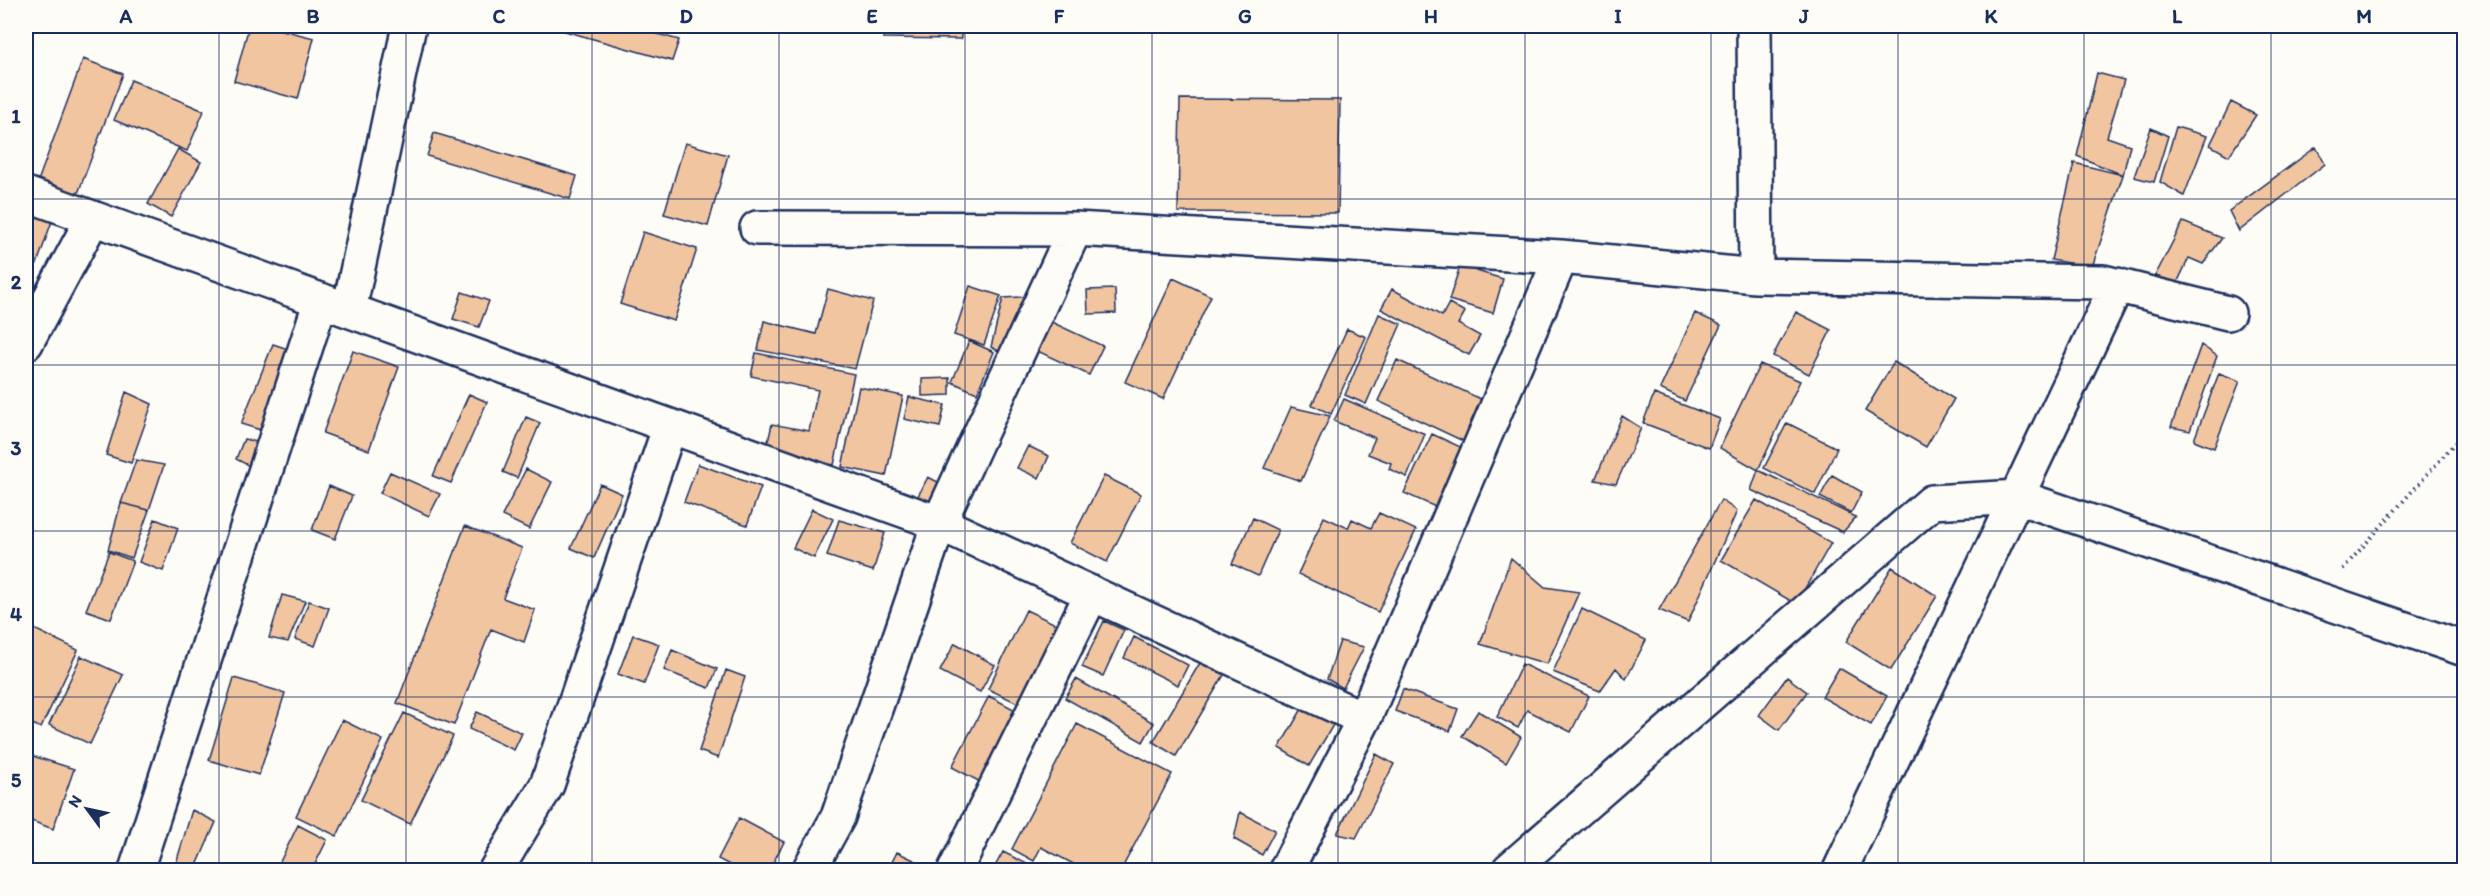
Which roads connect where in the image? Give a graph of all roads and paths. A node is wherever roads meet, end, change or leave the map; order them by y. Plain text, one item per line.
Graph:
1 (409, 26) edge
2 (1754, 26) edge
3 (26, 194) edge
4 (93, 218) junction
5 (757, 228) dead end
6 (1075, 229) junction
7 (1561, 257) junction
8 (1756, 276) junction
9 (2117, 285) junction
10 (335, 305) junction
11 (2228, 313) dead end
12 (26, 343) edge
13 (670, 426) junction
14 (2464, 433) edge
15 (2018, 497) junction
16 (939, 523) junction
17 (1092, 593) junction
18 (2316, 599) junction
19 (2464, 649) edge
20 (1364, 719) junction
21 (136, 870) edge
22 (496, 870) edge
23 (809, 870) edge
24 (956, 870) edge
25 (1286, 870) edge
26 (1509, 870) edge
27 (1840, 870) edge

1 - 10 street
2 - 8 street
3 - 4 street
4 - 10 street
4 - 12 street
5 - 6 street
6 - 7 street
6 - 16 street
7 - 8 street
7 - 20 street
8 - 9 street
9 - 11 street
9 - 15 street
10 - 13 street
10 - 21 street
13 - 16 street
13 - 22 street
14 - 18 path
15 - 18 street
15 - 26 street
15 - 27 street
16 - 17 street
16 - 23 street
17 - 20 street
17 - 24 street
18 - 19 street
20 - 25 street

